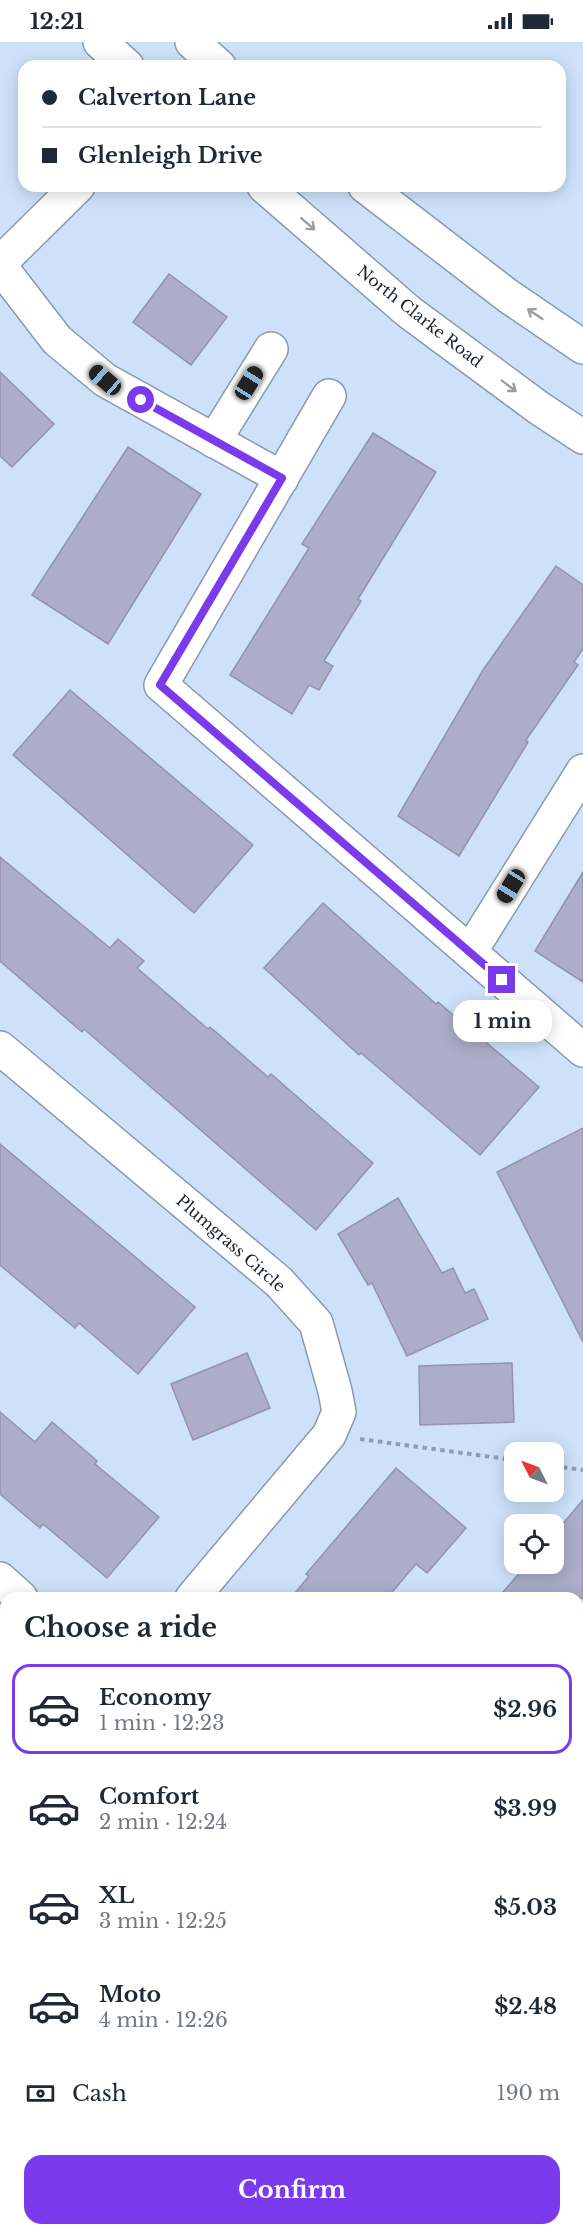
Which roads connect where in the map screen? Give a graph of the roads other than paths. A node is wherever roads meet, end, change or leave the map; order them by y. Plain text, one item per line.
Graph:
1 (100, 42) edge
2 (120, 60) edge
3 (72, 192) edge
4 (271, 192) edge
5 (373, 192) edge
6 (0, 264) edge
7 (583, 347) edge
8 (271, 349) dead end
9 (329, 396) dead end
10 (583, 437) edge
11 (214, 441) junction
12 (282, 478) junction
13 (583, 771) edge
14 (470, 952) junction
15 (0, 1048) edge
16 (583, 1050) edge
17 (0, 1579) edge
18 (14, 1592) edge
19 (197, 1592) edge

1 - 2 street
3 - 6 street
4 -> 10 street, North Clarke Road
7 -> 5 street
6 - 11 street
8 - 11 street
9 - 12 street
11 - 12 street
12 - 14 street
13 - 14 street
14 - 16 street
15 - 19 street, Plumgrass Circle
17 - 18 street

